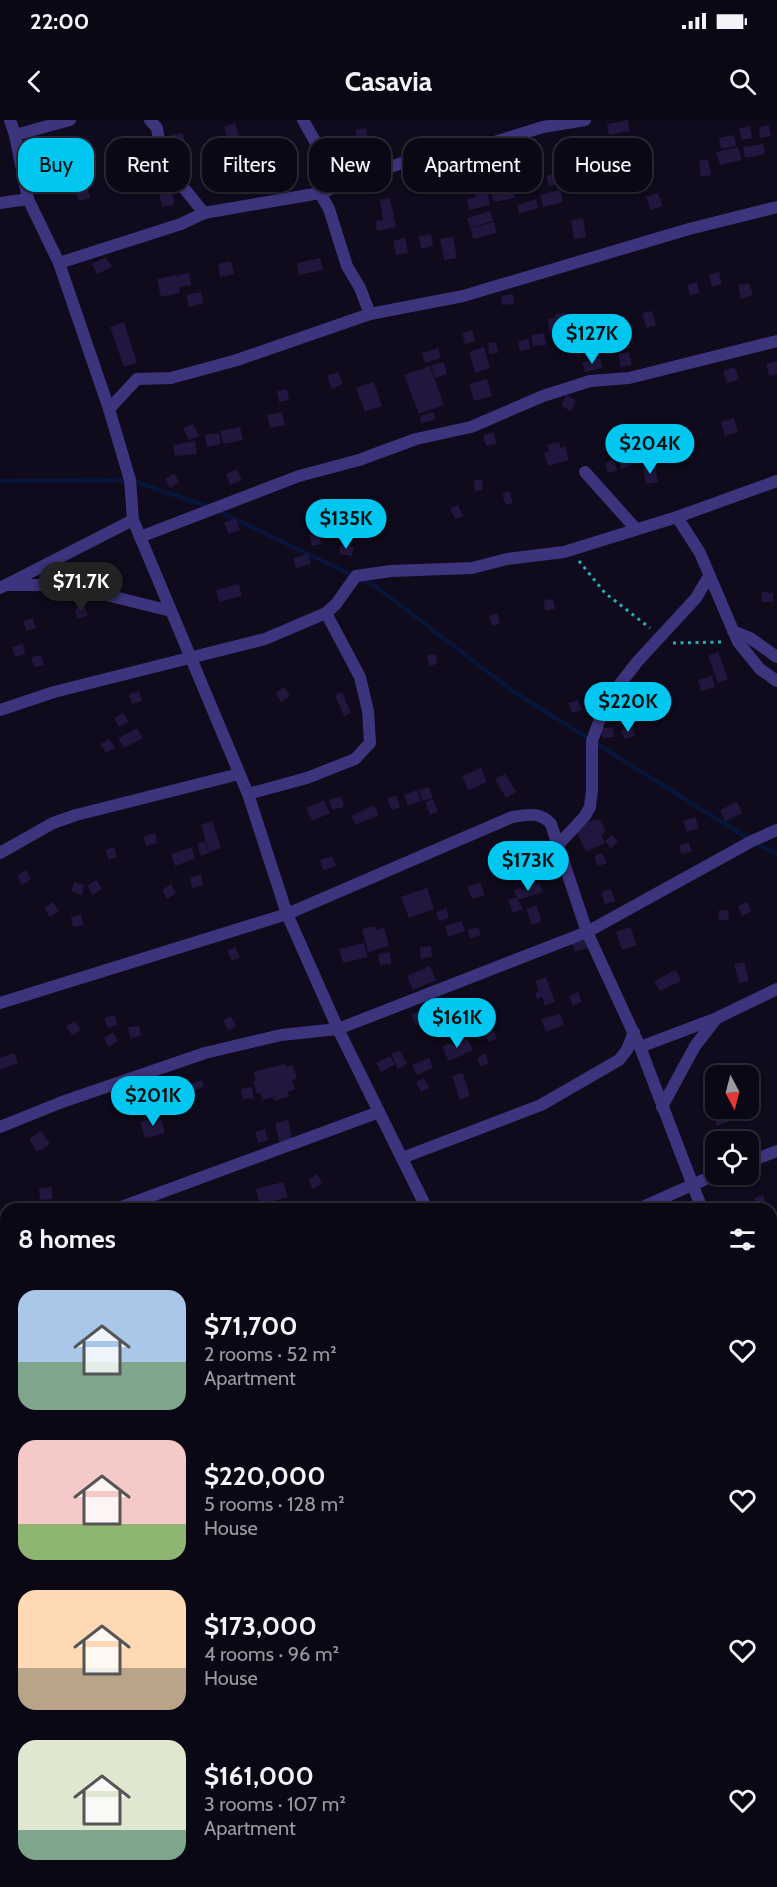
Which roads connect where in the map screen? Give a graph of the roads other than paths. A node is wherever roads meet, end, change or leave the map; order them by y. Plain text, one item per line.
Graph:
1 (10, 120) edge
2 (70, 120) edge
3 (150, 120) edge
4 (303, 120) edge
5 (585, 120) edge
6 (15, 135) junction
7 (320, 193) junction
8 (28, 200) junction
9 (0, 203) edge
10 (777, 207) edge
11 (204, 213) junction
12 (59, 263) junction
13 (370, 314) junction
14 (777, 341) edge
15 (109, 409) junction
16 (585, 472) dead end
17 (777, 481) edge
18 (677, 517) junction
19 (133, 520) junction
20 (636, 529) junction
21 (140, 537) junction
22 (709, 576) junction
23 (4, 586) edge
24 (171, 611) junction
25 (327, 613) junction
26 (736, 636) junction
27 (777, 657) edge
28 (190, 658) junction
29 (777, 681) edge
30 (0, 710) edge
31 (239, 774) junction
32 (248, 794) junction
33 (777, 830) edge
34 (558, 845) junction
35 (0, 853) edge
36 (287, 914) junction
37 (586, 933) junction
38 (777, 989) edge
39 (0, 1003) edge
40 (717, 1018) junction
41 (338, 1029) junction
42 (634, 1032) junction
43 (640, 1047) junction
44 (662, 1107) junction
45 (379, 1112) junction
46 (0, 1127) edge
47 (777, 1151) edge
48 (402, 1158) junction
49 (759, 1158) edge
50 (705, 1179) edge
51 (691, 1184) junction
52 (132, 1203) edge
53 (424, 1203) edge
54 (651, 1203) edge
55 (699, 1203) edge

1 - 6 street
2 - 6 street
3 - 11 street
4 - 7 street
5 - 7 street
6 - 8 street
7 - 11 street
7 - 13 street
8 - 9 street
8 - 12 street
10 - 13 street
11 - 12 street
12 - 15 street
13 - 15 street
14 - 21 street
15 - 19 street
16 - 20 street
17 - 18 street
18 - 20 street
18 - 22 street
19 - 21 street
19 - 23 street
20 - 25 street
21 - 24 street
22 - 26 street
22 - 34 street
23 - 24 street
24 - 28 street
25 - 28 street
25 - 32 street
26 - 27 street
26 - 29 street
28 - 30 street
28 - 31 street
31 - 32 street
31 - 35 street
32 - 36 street
33 - 37 street
34 - 36 street
34 - 37 street
36 - 39 street
36 - 41 street
37 - 41 street
37 - 42 street
38 - 40 street
40 - 43 street
40 - 44 street
41 - 45 street
41 - 46 street
42 - 43 street
42 - 48 street
43 - 44 street
44 - 51 street
45 - 48 street
45 - 52 street
47 - 49 street
48 - 53 street
50 - 51 street
51 - 54 street
51 - 55 street

